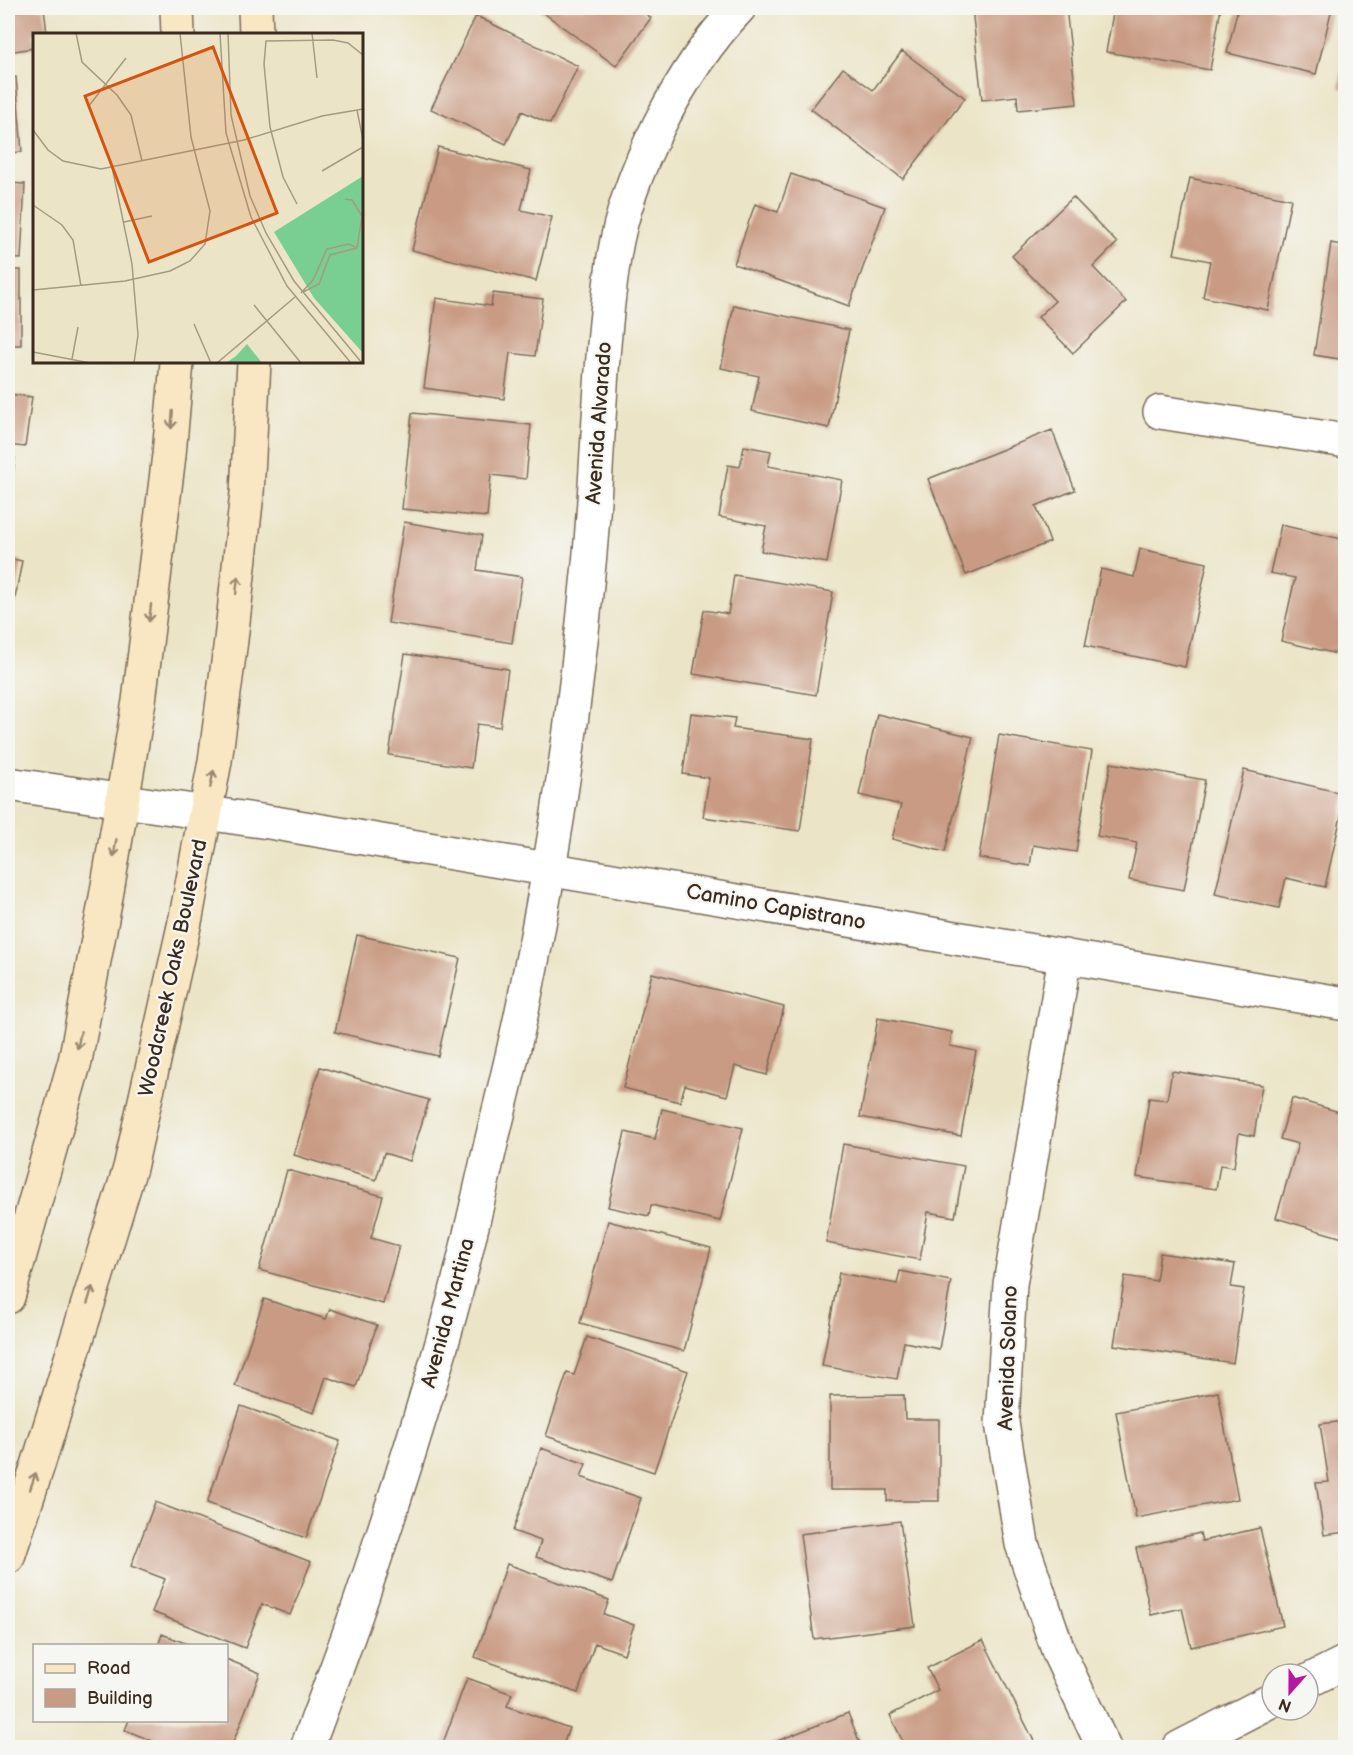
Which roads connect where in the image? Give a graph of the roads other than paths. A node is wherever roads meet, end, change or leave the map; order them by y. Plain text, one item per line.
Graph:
1 (177, 8) edge
2 (255, 8) edge
3 (739, 8) edge
4 (178, 33) edge
5 (256, 33) edge
6 (177, 363) edge
7 (254, 363) edge
8 (1160, 412) dead end
9 (1346, 441) edge
10 (8, 784) edge
11 (123, 800) junction
12 (206, 813) junction
13 (549, 868) junction
14 (1065, 956) junction
15 (1346, 1004) edge
16 (8, 1297) edge
17 (8, 1557) edge
18 (1346, 1662) edge
19 (1320, 1675) edge
20 (1260, 1706) edge
21 (307, 1748) edge
22 (1104, 1748) edge
23 (1179, 1748) edge

1 - 4 main road
2 - 5 main road
3 - 13 street, Avenida Alvarado
6 -> 11 main road
12 -> 7 main road, Woodcreek Oaks Boulevard
8 - 9 street
10 - 11 street, Camino Capistrano
11 - 12 street, Camino Capistrano
11 -> 16 main road
12 - 13 street, Camino Capistrano
17 -> 12 main road, Woodcreek Oaks Boulevard
13 - 14 street, Camino Capistrano
13 - 21 street, Avenida Martina
14 - 15 street, Camino Capistrano
14 - 22 street, Avenida Solano
18 - 19 street
20 - 23 street

